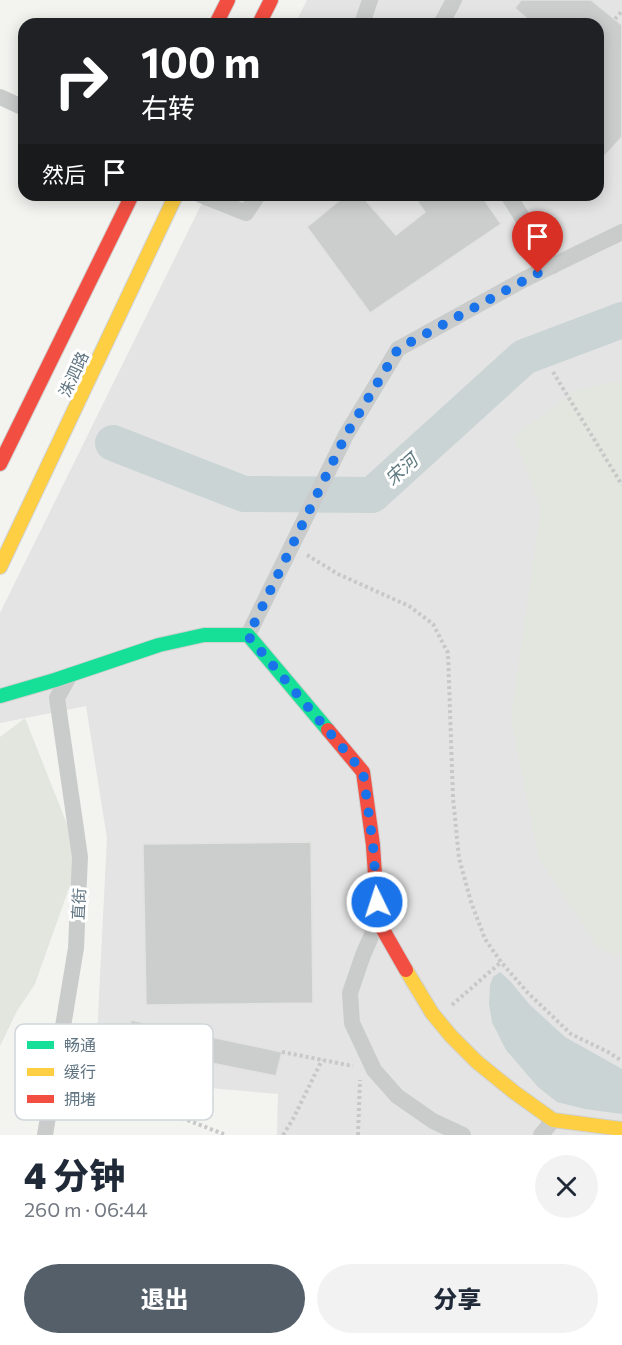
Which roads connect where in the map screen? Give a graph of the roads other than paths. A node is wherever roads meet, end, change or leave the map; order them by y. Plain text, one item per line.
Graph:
1 (228, 0) edge
2 (271, 0) edge
3 (370, 0) edge
4 (454, 0) edge
5 (219, 18) edge
6 (262, 18) edge
7 (364, 18) edge
8 (444, 18) edge
9 (0, 97) edge
10 (18, 105) edge
11 (129, 201) edge
12 (173, 201) edge
13 (216, 201) edge
14 (254, 201) edge
15 (512, 201) edge
16 (622, 232) edge
17 (554, 266) junction
18 (0, 465) edge
19 (0, 567) edge
20 (248, 636) junction
21 (70, 675) junction
22 (0, 696) edge
23 (378, 921) junction
24 (63, 1024) edge
25 (47, 1120) edge
26 (553, 1120) junction
27 (622, 1129) edge
28 (45, 1135) edge
29 (463, 1135) edge
30 (541, 1135) edge

1 - 5 street
2 - 6 street
3 - 7 street
4 - 8 street
9 - 10 street
11 - 18 street, 洙泗路
12 - 19 street, 洙泗路
13 - 14 street
15 - 17 street
16 - 17 street
17 - 20 street
20 - 21 street
20 - 23 street
21 - 22 street
21 - 24 street, 直街
23 - 26 street
23 - 29 street
25 - 28 street, 直街
26 - 27 street
26 - 30 street

